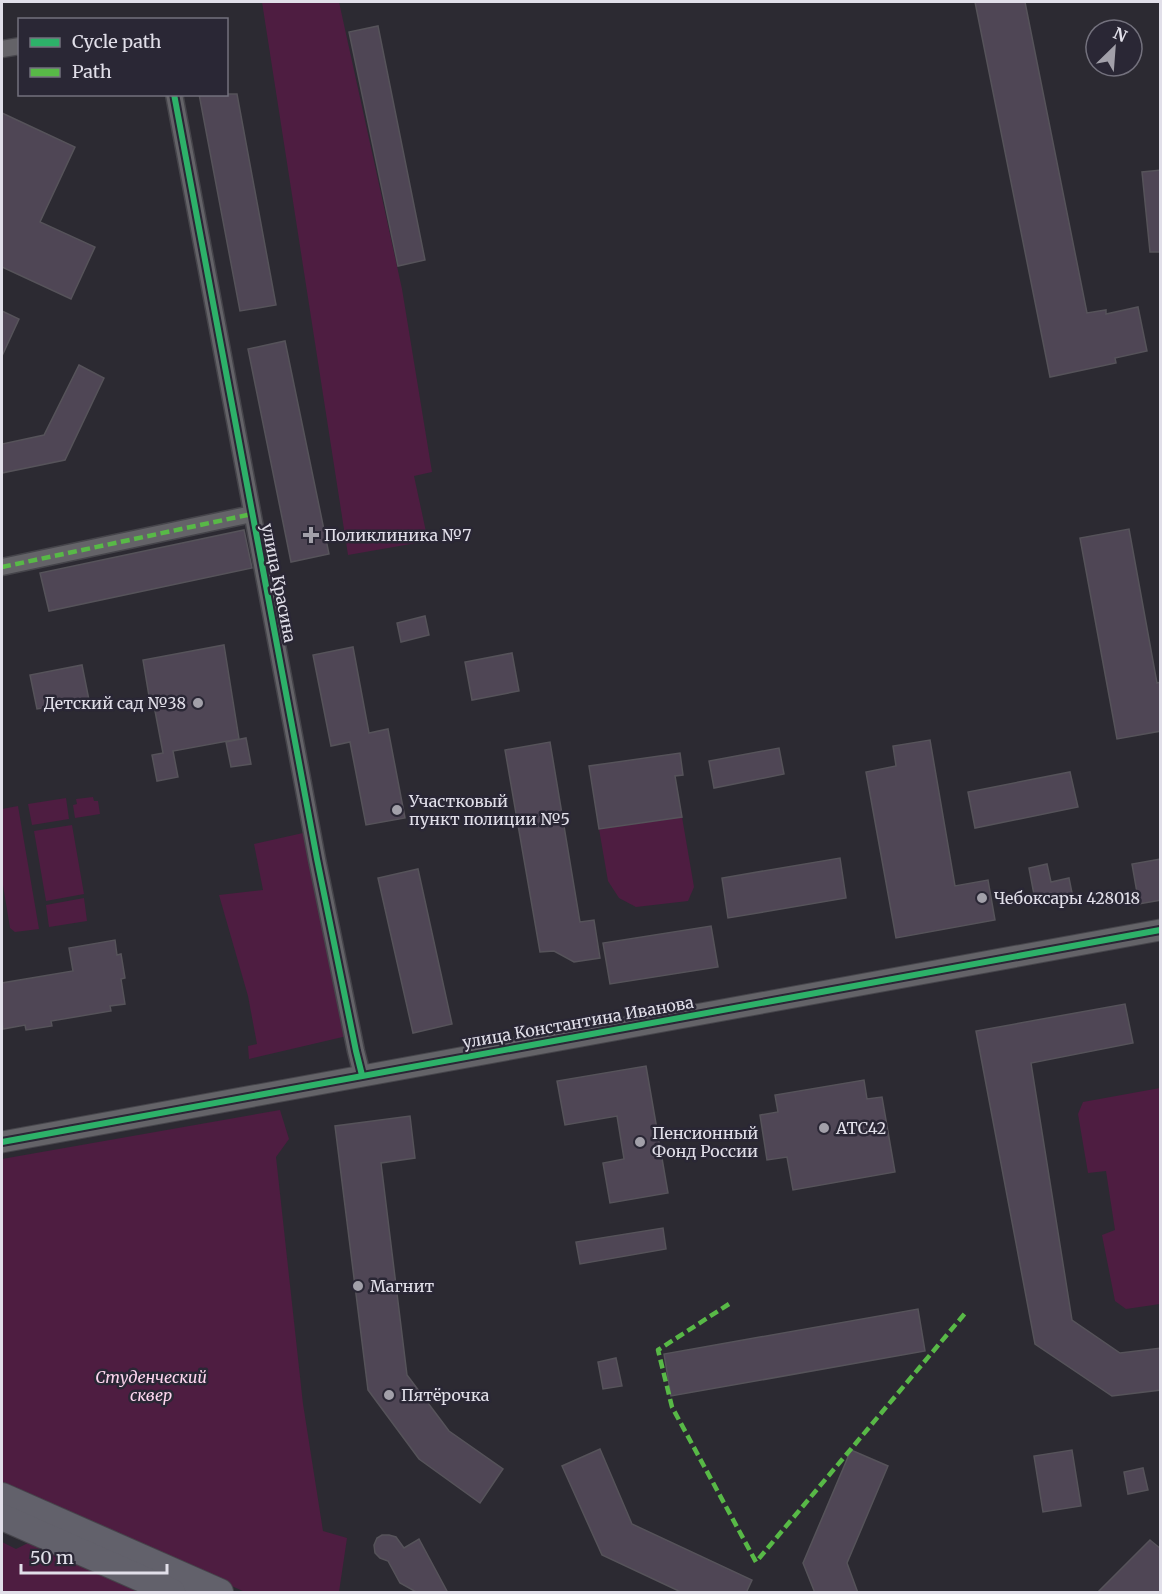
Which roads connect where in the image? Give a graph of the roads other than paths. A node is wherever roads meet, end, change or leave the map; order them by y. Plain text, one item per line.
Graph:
1 (18, 46) edge
2 (2, 49) edge
3 (174, 96) edge
4 (252, 514) junction
5 (2, 567) edge
6 (1161, 930) edge
7 (362, 1076) junction
8 (2, 1142) edge
9 (2, 1496) edge
10 (2, 1517) edge
11 (172, 1593) edge
12 (220, 1593) edge

1 - 2 street
3 - 4 street, улица Красина
4 - 5 street
4 - 7 street, улица Красина
6 - 7 street, улица Константина Иванова
7 - 8 street, улица Константина Иванова
9 - 12 main road
10 - 11 main road

